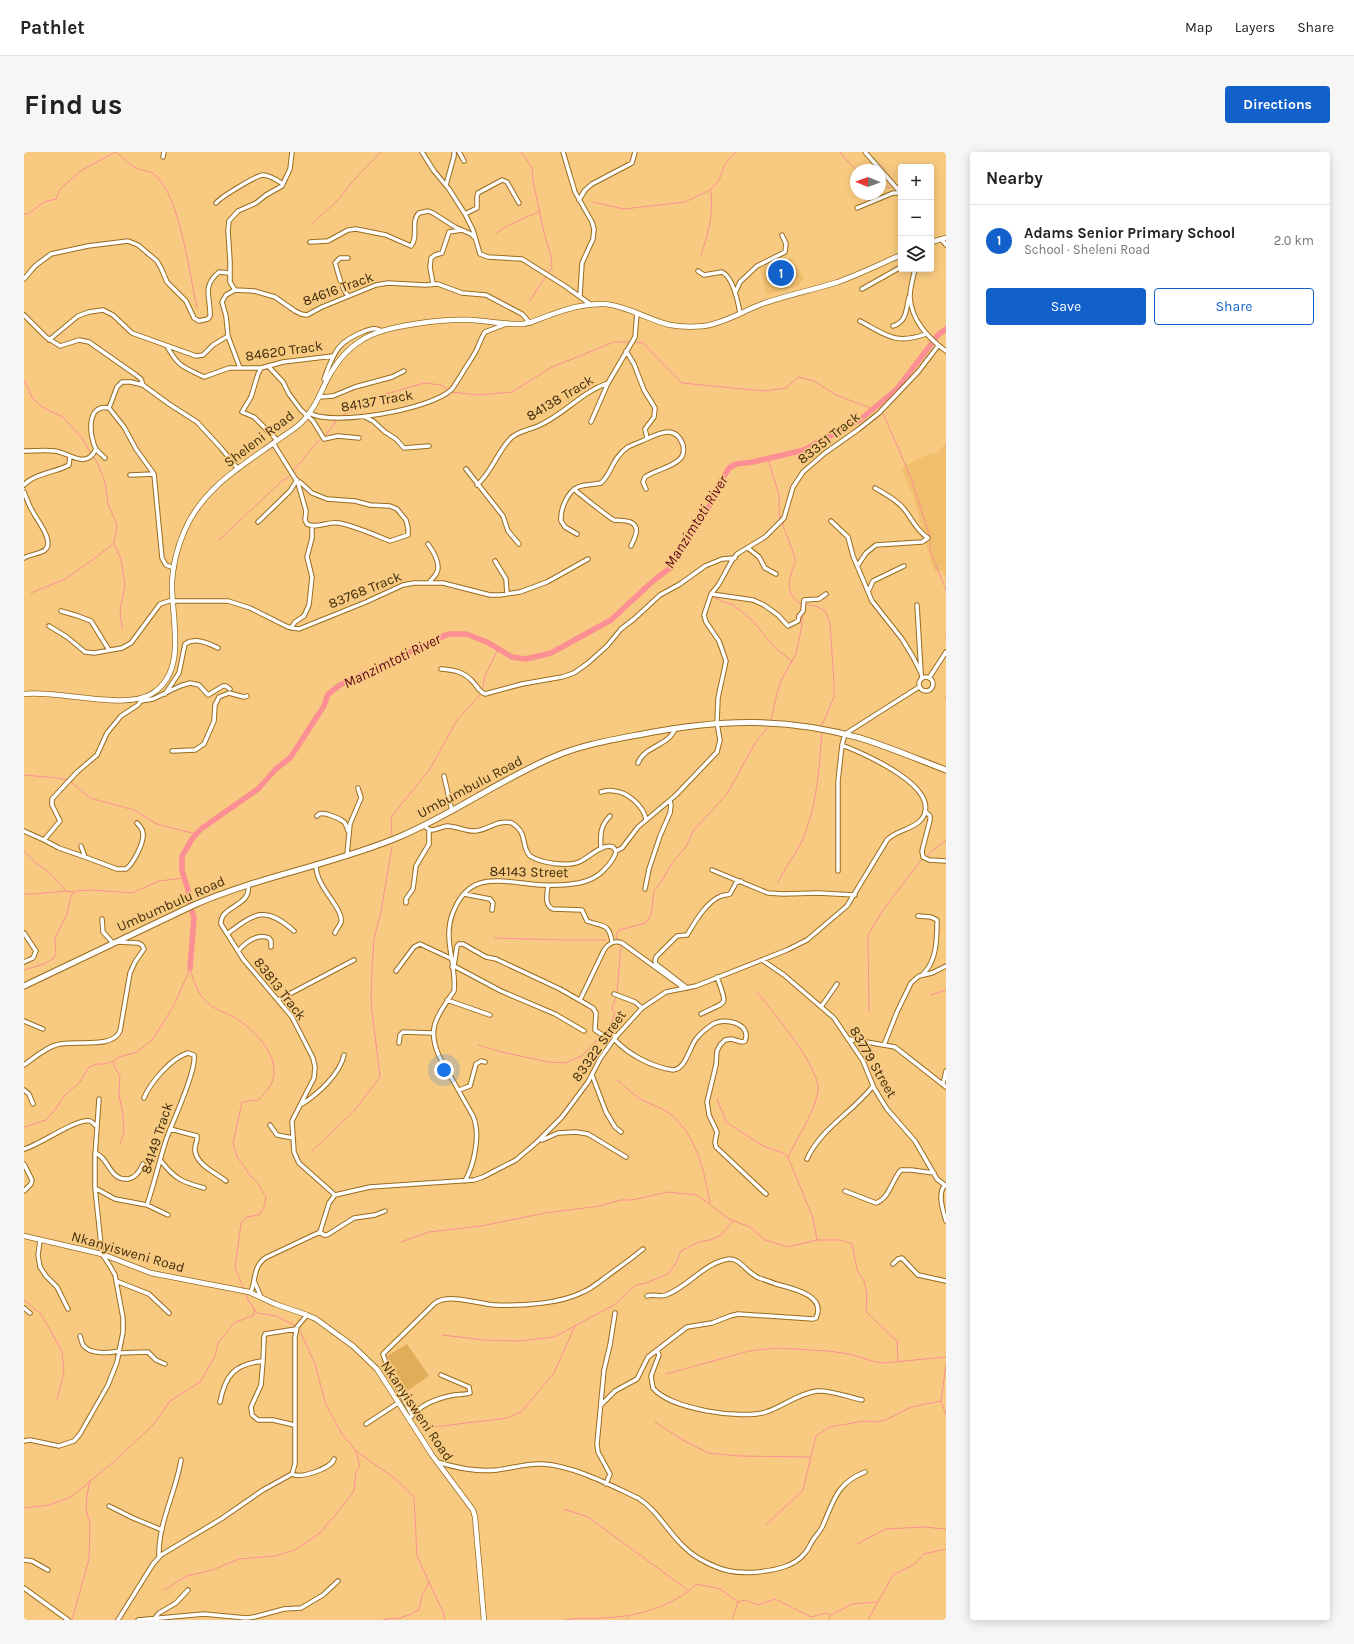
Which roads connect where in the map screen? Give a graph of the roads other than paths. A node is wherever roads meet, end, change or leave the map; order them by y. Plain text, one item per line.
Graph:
1 (164, 152) edge
2 (292, 152) edge
3 (422, 152) edge
4 (454, 152) edge
5 (459, 152) edge
6 (563, 152) edge
7 (635, 152) edge
8 (866, 152) edge
9 (163, 157) dead end
10 (464, 161) dead end
11 (284, 184) junction
12 (446, 185) junction
13 (898, 189) edge
14 (898, 193) edge
15 (579, 200) junction
16 (216, 203) dead end
17 (519, 203) dead end
18 (857, 208) dead end
19 (465, 214) junction
20 (463, 230) junction
21 (782, 235) dead end
22 (944, 238) edge
23 (476, 240) junction
24 (934, 241) edge
25 (310, 242) dead end
26 (946, 245) edge
27 (898, 256) edge
28 (348, 258) dead end
29 (898, 269) edge
30 (698, 271) dead end
31 (914, 272) edge
32 (229, 274) junction
33 (24, 278) edge
34 (433, 284) junction
35 (862, 289) dead end
36 (235, 290) junction
37 (735, 293) junction
38 (910, 294) junction
39 (348, 296) junction
40 (580, 296) junction
41 (590, 304) junction
42 (637, 313) junction
43 (740, 313) junction
44 (24, 315) edge
45 (860, 321) dead end
46 (530, 323) junction
47 (506, 324) junction
48 (893, 326) dead end
49 (382, 330) junction
50 (926, 334) junction
51 (228, 336) junction
52 (49, 340) junction
53 (937, 345) junction
54 (167, 346) junction
55 (626, 351) junction
56 (946, 351) edge
57 (332, 356) junction
58 (268, 366) junction
59 (240, 368) junction
60 (261, 368) junction
61 (404, 371) dead end
62 (324, 379) dead end
63 (608, 383) junction
64 (143, 385) junction
65 (319, 397) junction
66 (109, 408) junction
67 (308, 415) junction
68 (364, 416) junction
69 (591, 422) dead end
70 (359, 438) dead end
71 (648, 438) junction
72 (275, 442) junction
73 (429, 446) dead end
74 (96, 449) junction
75 (24, 451) edge
76 (70, 456) junction
77 (105, 458) dead end
78 (238, 469) junction
79 (466, 469) dead end
80 (130, 474) dead end
81 (154, 474) junction
82 (298, 482) junction
83 (24, 485) edge
84 (478, 485) junction
85 (875, 488) dead end
86 (574, 489) junction
87 (646, 489) dead end
88 (24, 492) edge
89 (831, 521) dead end
90 (258, 522) dead end
91 (312, 526) junction
92 (578, 534) dead end
93 (428, 544) dead end
94 (519, 544) dead end
95 (631, 546) dead end
96 (748, 548) junction
97 (24, 558) edge
98 (735, 558) junction
99 (588, 559) dead end
100 (495, 561) dead end
101 (858, 565) junction
102 (904, 566) dead end
103 (174, 568) junction
104 (776, 574) dead end
105 (864, 581) junction
106 (873, 581) junction
107 (429, 582) junction
108 (869, 590) junction
109 (507, 594) junction
110 (711, 594) junction
111 (826, 594) dead end
112 (173, 600) junction
113 (917, 605) dead end
114 (61, 612) dead end
115 (49, 626) dead end
116 (291, 628) junction
117 (218, 648) dead end
118 (109, 650) junction
119 (946, 652) edge
120 (440, 669) dead end
121 (921, 673) junction
122 (922, 678) junction
123 (929, 678) junction
124 (221, 687) junction
125 (919, 687) junction
126 (230, 688) dead end
127 (24, 694) edge
128 (164, 695) junction
129 (247, 696) dead end
130 (219, 697) junction
131 (141, 700) junction
132 (717, 723) junction
133 (675, 728) junction
134 (845, 734) junction
135 (842, 745) junction
136 (172, 751) dead end
137 (638, 763) dead end
138 (946, 770) edge
139 (444, 776) dead end
140 (358, 788) dead end
141 (601, 792) dead end
142 (670, 801) junction
143 (452, 811) junction
144 (926, 811) junction
145 (317, 816) dead end
146 (610, 816) dead end
147 (646, 819) junction
148 (137, 823) dead end
149 (424, 825) junction
150 (429, 830) junction
151 (24, 831) edge
152 (348, 832) junction
153 (44, 840) junction
154 (81, 846) dead end
155 (601, 849) junction
156 (616, 851) junction
157 (347, 855) junction
158 (85, 857) junction
159 (946, 861) edge
160 (316, 864) junction
161 (712, 870) dead end
162 (838, 871) dead end
163 (740, 881) junction
164 (248, 885) junction
165 (548, 886) junction
166 (645, 889) dead end
167 (464, 894) junction
168 (855, 895) junction
169 (406, 903) dead end
170 (492, 910) dead end
171 (918, 916) dead end
172 (102, 919) dead end
173 (294, 931) dead end
174 (24, 933) edge
175 (335, 933) dead end
176 (227, 934) junction
177 (612, 942) junction
178 (115, 943) junction
179 (271, 947) dead end
180 (238, 951) junction
181 (450, 958) junction
182 (354, 960) dead end
183 (762, 960) junction
184 (24, 962) edge
185 (453, 966) junction
186 (946, 966) edge
187 (396, 971) dead end
188 (922, 974) junction
189 (717, 978) junction
190 (837, 984) dead end
191 (24, 986) edge
192 (686, 988) junction
193 (614, 994) dead end
194 (278, 1000) junction
195 (447, 1000) junction
196 (580, 1000) junction
197 (821, 1007) junction
198 (642, 1008) junction
199 (701, 1014) dead end
200 (490, 1015) dead end
201 (24, 1021) edge
202 (43, 1029) dead end
203 (584, 1031) dead end
204 (432, 1032) junction
205 (616, 1038) junction
206 (849, 1039) junction
207 (399, 1043) dead end
208 (884, 1044) junction
209 (344, 1055) dead end
210 (485, 1062) dead end
211 (24, 1065) edge
212 (946, 1071) edge
213 (592, 1075) junction
214 (873, 1086) junction
215 (945, 1086) edge
216 (24, 1090) edge
217 (459, 1090) junction
218 (144, 1098) dead end
219 (99, 1099) dead end
220 (33, 1104) dead end
221 (301, 1105) junction
222 (270, 1125) dead end
223 (97, 1127) junction
224 (170, 1129) junction
225 (621, 1132) dead end
226 (293, 1138) junction
227 (538, 1142) junction
228 (24, 1149) edge
229 (95, 1153) junction
230 (626, 1157) dead end
231 (806, 1160) dead end
232 (160, 1161) junction
233 (24, 1164) edge
234 (143, 1164) dead end
235 (934, 1174) junction
236 (226, 1181) dead end
237 (465, 1181) junction
238 (945, 1186) edge
239 (95, 1188) junction
240 (204, 1188) dead end
241 (845, 1190) dead end
242 (24, 1191) edge
243 (766, 1194) dead end
244 (335, 1196) junction
245 (147, 1205) junction
246 (385, 1211) dead end
247 (168, 1215) dead end
248 (946, 1221) edge
249 (320, 1232) junction
250 (24, 1236) edge
251 (40, 1240) junction
252 (643, 1249) dead end
253 (102, 1254) junction
254 (893, 1264) dead end
255 (254, 1280) junction
256 (116, 1281) junction
257 (946, 1281) edge
258 (251, 1292) junction
259 (648, 1296) dead end
260 (261, 1297) junction
261 (24, 1308) edge
262 (68, 1309) dead end
263 (30, 1313) dead end
264 (169, 1313) dead end
265 (615, 1313) dead end
266 (307, 1315) junction
267 (296, 1329) junction
268 (80, 1336) dead end
269 (657, 1350) junction
270 (119, 1352) junction
271 (263, 1361) junction
272 (166, 1364) dead end
273 (441, 1375) dead end
274 (862, 1400) dead end
275 (220, 1402) dead end
276 (398, 1403) junction
277 (601, 1405) junction
278 (410, 1417) junction
279 (366, 1424) dead end
280 (294, 1425) junction
281 (24, 1437) edge
282 (30, 1440) junction
283 (24, 1441) edge
284 (334, 1459) dead end
285 (181, 1460) dead end
286 (437, 1462) junction
287 (865, 1472) dead end
288 (292, 1474) junction
289 (606, 1484) junction
290 (109, 1506) dead end
291 (162, 1530) junction
292 (159, 1556) junction
293 (24, 1560) edge
294 (48, 1570) dead end
295 (338, 1581) dead end
296 (24, 1588) edge
297 (188, 1590) dead end
298 (154, 1619) edge
299 (68, 1620) edge
300 (118, 1620) edge
301 (138, 1620) edge
302 (484, 1620) edge

1 - 9 street
2 - 11 street
3 - 12 street
4 - 12 street
5 - 10 street
6 - 15 street
7 - 15 street
8 - 13 street
11 - 16 street
11 - 32 street
12 - 19 street
14 - 18 street
15 - 40 street
17 - 19 street
19 - 23 street
20 - 23 street
20 - 25 street
20 - 34 street
21 - 37 street
22 - 24 street
22 - 26 street
23 - 40 street
27 - 43 street, Sheleni Road
28 - 39 street
29 - 35 street
30 - 37 street
31 - 38 street
32 - 33 street
32 - 36 street
34 - 39 street, 84616 Track
34 - 46 street, 84616 Track
36 - 39 street, 84616 Track
36 - 51 street, 84620 Track
37 - 43 street
38 - 48 street
38 - 50 street
40 - 41 street
41 - 42 street, Sheleni Road
41 - 46 street, Sheleni Road
42 - 43 street, Sheleni Road
42 - 55 street
44 - 52 street
45 - 50 street
46 - 47 street, Sheleni Road
47 - 49 street, Sheleni Road
47 - 68 street, 84137 Track
49 - 57 street
49 - 65 street, Sheleni Road
50 - 53 street
51 - 54 street
51 - 59 street, 84620 Track
52 - 54 street
52 - 64 street
53 - 56 street
53 - 96 street, 83351 Track
54 - 59 street
55 - 63 street
55 - 71 street
57 - 58 street, 84620 Track
57 - 62 street
58 - 60 street, 84620 Track
58 - 67 street
59 - 60 street, 84620 Track
60 - 72 street
61 - 65 street
63 - 69 street
63 - 84 street, 84138 Track
64 - 66 street
64 - 78 street
65 - 67 street, Sheleni Road
66 - 74 street
66 - 81 street
67 - 68 street, 84137 Track
67 - 70 street
67 - 72 street, Sheleni Road
68 - 73 street
71 - 86 street
71 - 87 street
72 - 78 street, Sheleni Road
72 - 82 street
74 - 76 street
74 - 77 street
75 - 76 street
76 - 83 street
78 - 103 street, Sheleni Road
79 - 84 street
80 - 81 street
81 - 103 street
82 - 90 street
82 - 91 street
82 - 91 street
84 - 94 street
85 - 101 street
86 - 92 street
86 - 95 street
88 - 97 street
89 - 101 street
91 - 116 street
93 - 107 street
96 - 98 street, 83351 Track
96 - 104 street
98 - 110 street, 83351 Track
98 - 120 street
99 - 109 street, 83768 Track
100 - 109 street
101 - 105 street
102 - 106 street
103 - 112 street, Sheleni Road
105 - 106 street
105 - 108 street
106 - 108 street
107 - 109 street, 83768 Track
107 - 116 street, 83768 Track
108 - 121 street
110 - 111 street
110 - 132 street, 83351 Track
112 - 116 street
112 - 118 street
112 - 131 street, Sheleni Road
113 - 121 street
114 - 118 street
115 - 118 street
117 - 128 street
119 - 123 street
121 - 122 street
122 - 123 street
122 - 125 street
123 - 125 street
124 - 126 street
124 - 128 street
124 - 130 street
125 - 134 street
127 - 131 street, Sheleni Road
128 - 131 street
129 - 130 street
130 - 136 street
131 - 153 street
132 - 133 main road, Umbumbulu Road
132 - 134 main road, Umbumbulu Road
132 - 142 street, 83351 Track
133 - 137 street
133 - 143 main road, Umbumbulu Road
134 - 135 street
134 - 138 main road, Umbumbulu Road
135 - 144 street
135 - 162 street
139 - 143 street
140 - 152 street
141 - 147 street
142 - 147 street, 84143 Street
142 - 166 street
143 - 149 main road, Umbumbulu Road
144 - 159 street
144 - 168 street, 83322 Street
145 - 152 street
146 - 155 street
147 - 156 street, 84143 Street
148 - 158 street
149 - 150 street
149 - 157 main road, Umbumbulu Road
150 - 155 street, 84143 Street
150 - 169 street
151 - 153 street
152 - 157 street
153 - 158 street
154 - 158 street
155 - 156 street
156 - 165 street, 84143 Street
157 - 160 main road, Umbumbulu Road
160 - 164 main road, Umbumbulu Road
160 - 175 street
161 - 163 street
163 - 168 street
163 - 192 street
164 - 176 street, 83813 Track
164 - 178 main road, Umbumbulu Road
165 - 167 street, 84143 Street
165 - 177 street
167 - 170 street
167 - 181 street, 84143 Street
168 - 183 street, 83322 Street
171 - 188 street
172 - 178 street
173 - 176 street
174 - 184 street
176 - 180 street, 83813 Track
177 - 192 street
177 - 196 street
178 - 191 main road, Umbumbulu Road
178 - 211 street
179 - 180 street
180 - 194 street, 83813 Track
181 - 185 street, 84143 Street
181 - 187 street
182 - 194 street
183 - 189 street, 83322 Street
183 - 197 street, 83779 Street
185 - 195 street, 84143 Street
185 - 196 street
185 - 203 street
186 - 188 street
188 - 208 street
189 - 192 street, 83322 Street
189 - 199 street
190 - 197 street
192 - 198 street, 83322 Street
193 - 198 street
194 - 221 street, 83813 Track
195 - 200 street
195 - 204 street, 84143 Street
196 - 205 street
197 - 206 street, 83779 Street
198 - 205 street, 83322 Street
201 - 202 street
204 - 207 street
204 - 217 street
205 - 213 street, 83322 Street
205 - 243 street
206 - 208 street
206 - 214 street, 83779 Street
208 - 215 street
209 - 221 street
210 - 217 street
212 - 215 street
213 - 225 street
213 - 227 street, 83322 Street
214 - 231 street
214 - 235 street, 83779 Street
216 - 220 street
217 - 237 street
218 - 224 street, 84149 Track
219 - 223 street
221 - 226 street, 83813 Track
222 - 226 street
223 - 228 street
223 - 229 street
224 - 232 street, 84149 Track
224 - 236 street
226 - 244 street, 83813 Track
227 - 230 street
227 - 237 street, 83322 Street
229 - 234 street
229 - 239 street
232 - 240 street
232 - 245 street, 84149 Track
233 - 242 street
235 - 238 street, 83779 Street
235 - 241 street
237 - 244 street, 83322 Street
238 - 248 street
239 - 245 street
239 - 253 street
244 - 249 street
245 - 247 street
246 - 249 street
249 - 255 street
250 - 251 street, Nkanyisweni Road
251 - 253 street, Nkanyisweni Road
251 - 262 street
252 - 278 street
253 - 256 street
253 - 258 street, Nkanyisweni Road
254 - 257 street
255 - 258 street
255 - 260 street
256 - 264 street
256 - 270 street
258 - 260 street, Nkanyisweni Road
259 - 269 street
260 - 266 street, Nkanyisweni Road
261 - 263 street
265 - 277 street
266 - 267 street
266 - 276 street, Nkanyisweni Road
267 - 271 street
267 - 280 street
268 - 270 street
269 - 274 street
269 - 277 street
270 - 272 street
270 - 282 street
271 - 275 street
271 - 280 street
273 - 278 street
276 - 278 street, Nkanyisweni Road
276 - 279 street
277 - 289 street
278 - 286 street, Nkanyisweni Road
280 - 288 street
281 - 282 street
282 - 283 street
284 - 288 street
285 - 291 street
286 - 289 street
286 - 302 street, Nkanyisweni Road
287 - 289 street
288 - 292 street
290 - 291 street
291 - 292 street
292 - 300 street
293 - 294 street
295 - 298 street
296 - 299 street
297 - 298 street
298 - 301 street

